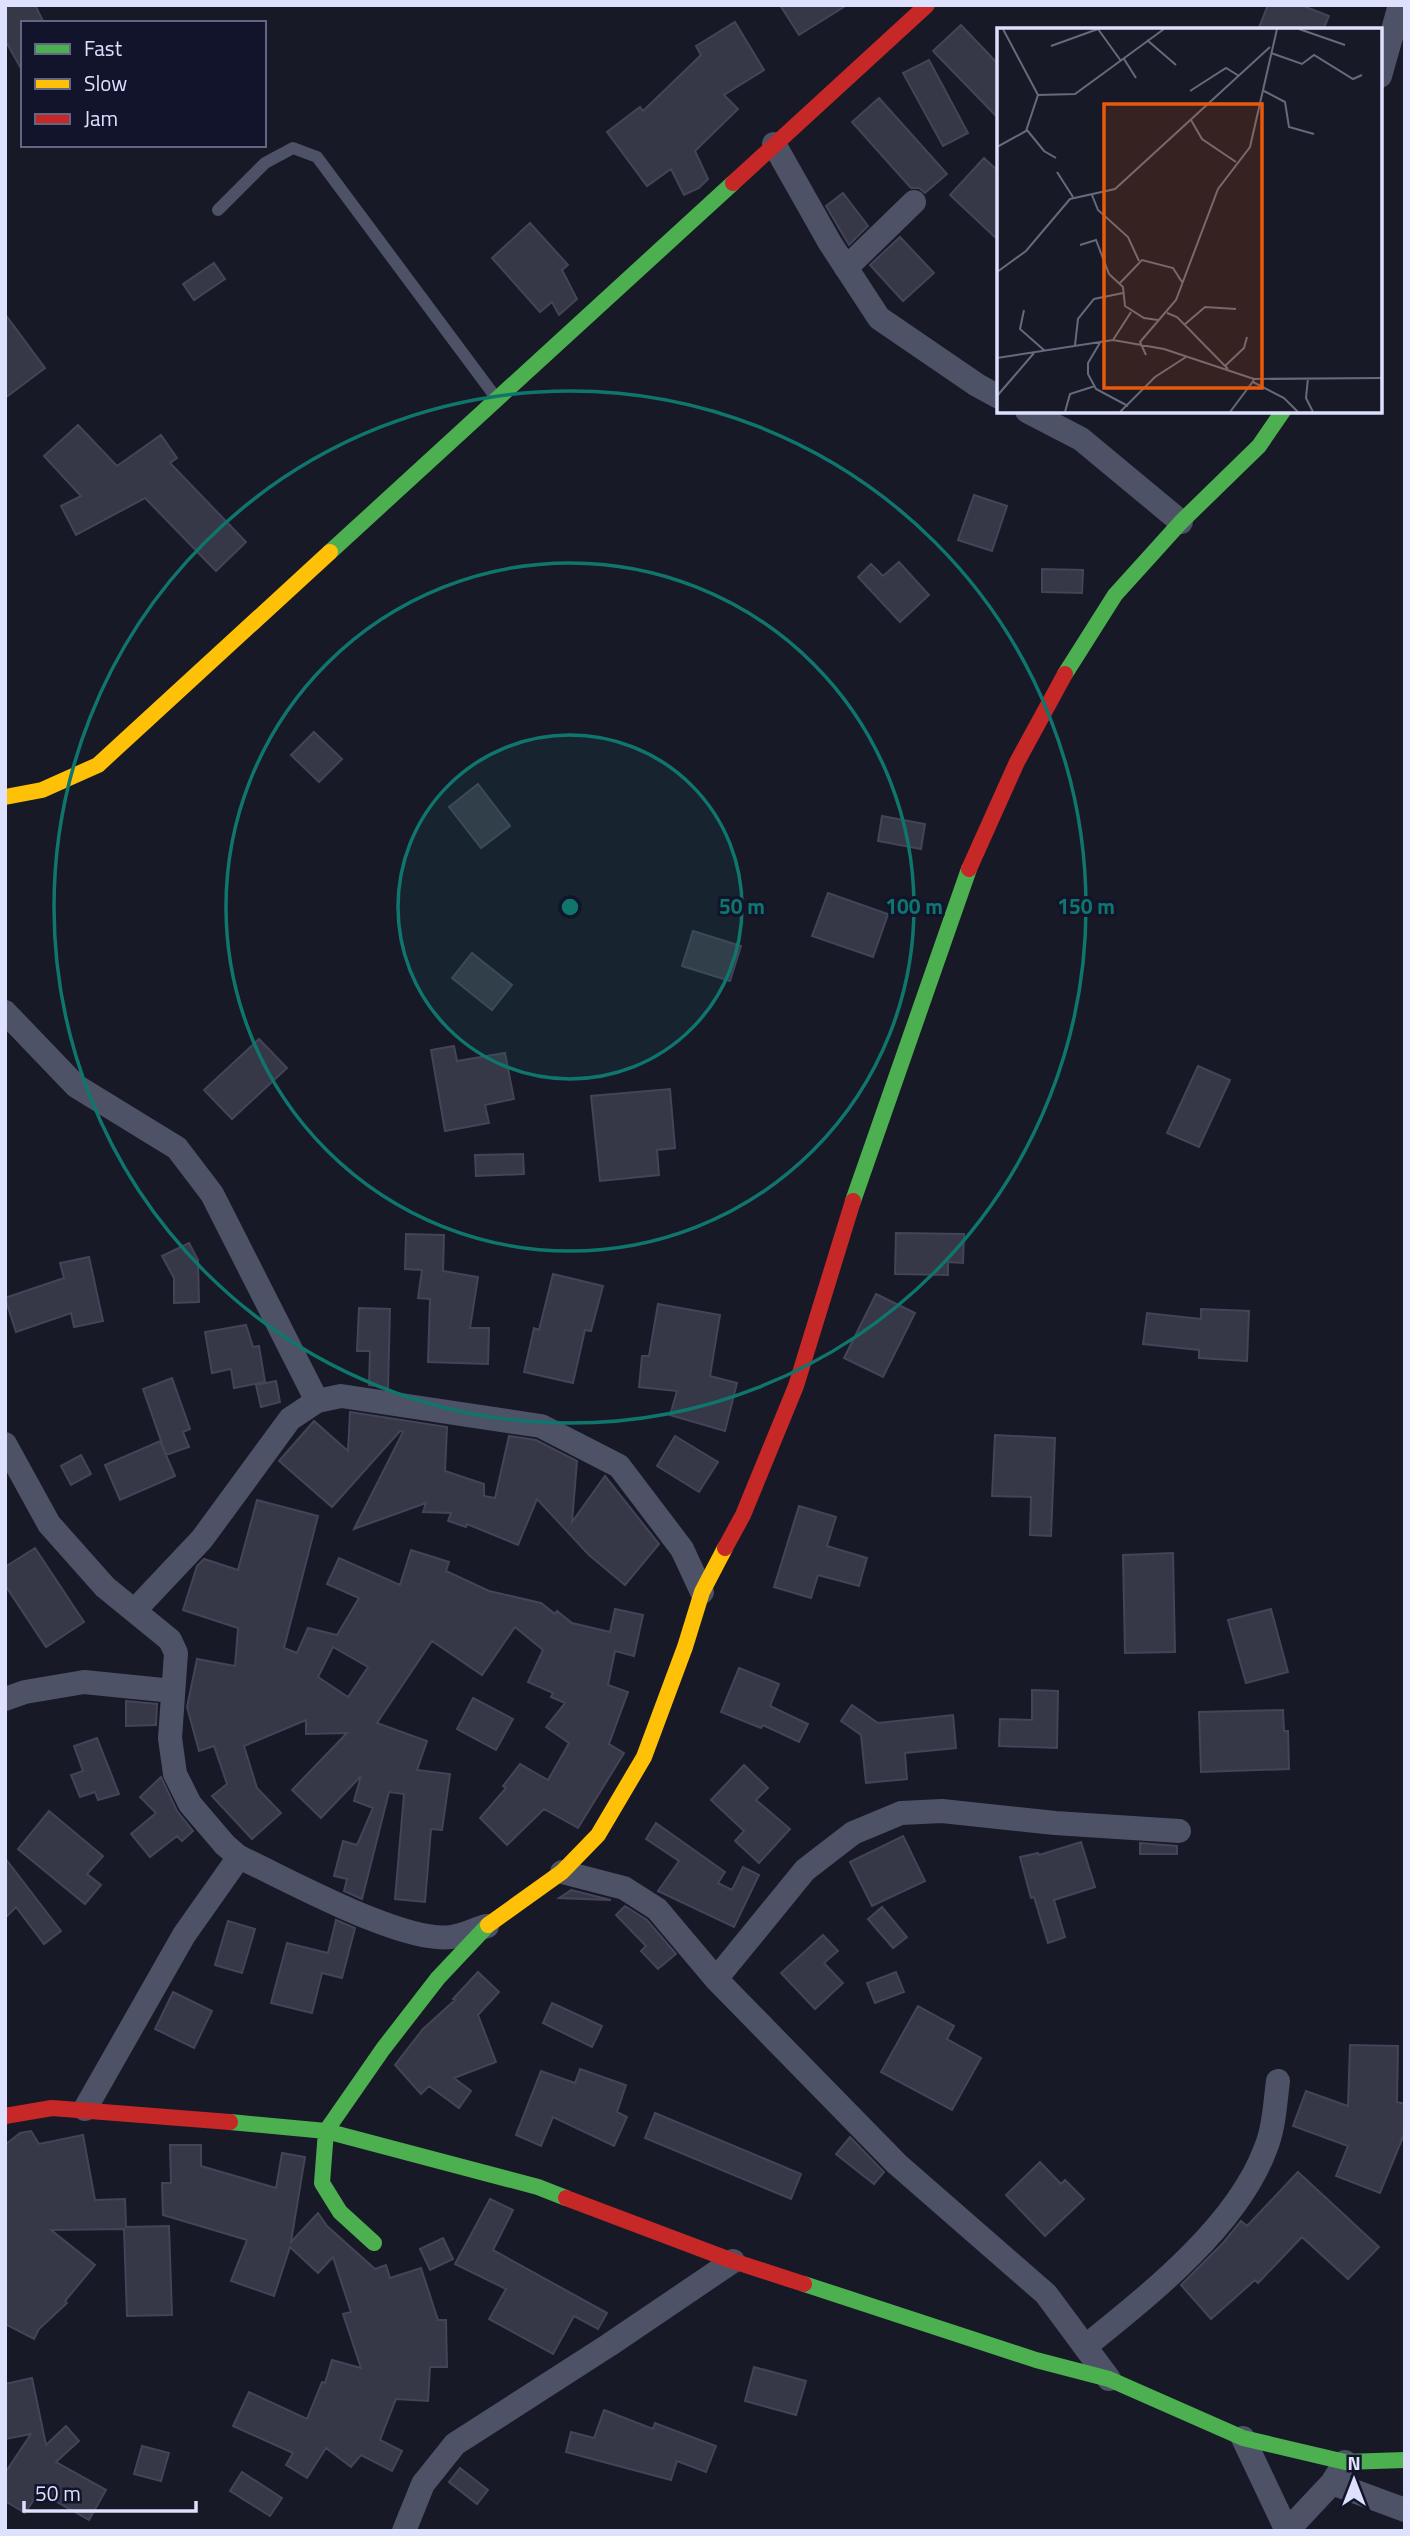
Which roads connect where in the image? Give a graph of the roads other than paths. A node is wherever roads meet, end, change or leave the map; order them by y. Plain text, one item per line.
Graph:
1 (927, 5) edge
2 (1400, 5) edge
3 (1382, 69) edge
4 (774, 144) junction
5 (914, 202) dead end
6 (218, 210) dead end
7 (846, 268) junction
8 (997, 396) edge
9 (497, 399) junction
10 (1031, 413) edge
11 (1282, 413) edge
12 (1181, 522) junction
13 (5, 797) edge
14 (5, 1012) edge
15 (317, 1401) junction
16 (5, 1444) edge
17 (702, 1592) junction
18 (135, 1610) junction
19 (173, 1691) junction
20 (5, 1699) edge
21 (1178, 1831) dead end
22 (239, 1857) junction
23 (562, 1872) junction
24 (487, 1926) junction
25 (716, 1979) junction
26 (1278, 2081) dead end
27 (85, 2109) junction
28 (5, 2116) edge
29 (326, 2131) junction
30 (373, 2243) dead end
31 (733, 2261) junction
32 (1086, 2346) junction
33 (1109, 2379) junction
34 (1243, 2438) junction
35 (1405, 2460) edge
36 (1339, 2473) junction
37 (1405, 2510) edge
38 (404, 2531) edge

1 - 4 street
2 - 3 street
4 - 7 street
4 - 9 street
5 - 7 street
6 - 9 lane
7 - 8 street
9 - 13 street
10 - 12 street
11 - 12 street
12 - 17 street
14 - 15 street
15 - 17 street
15 - 18 street
16 - 18 street
17 - 23 street
18 - 19 street
19 - 20 street
19 - 22 street
21 - 25 street
22 - 24 street
22 - 27 street
23 - 24 street
23 - 25 street
24 - 29 street
25 - 32 street
26 - 32 street
27 - 28 street
27 - 29 street
29 - 30 street
29 - 31 street
31 - 33 street
31 - 38 street
32 - 33 street
33 - 34 street
34 - 36 street
34 - 36 street
35 - 36 street
36 - 37 street

